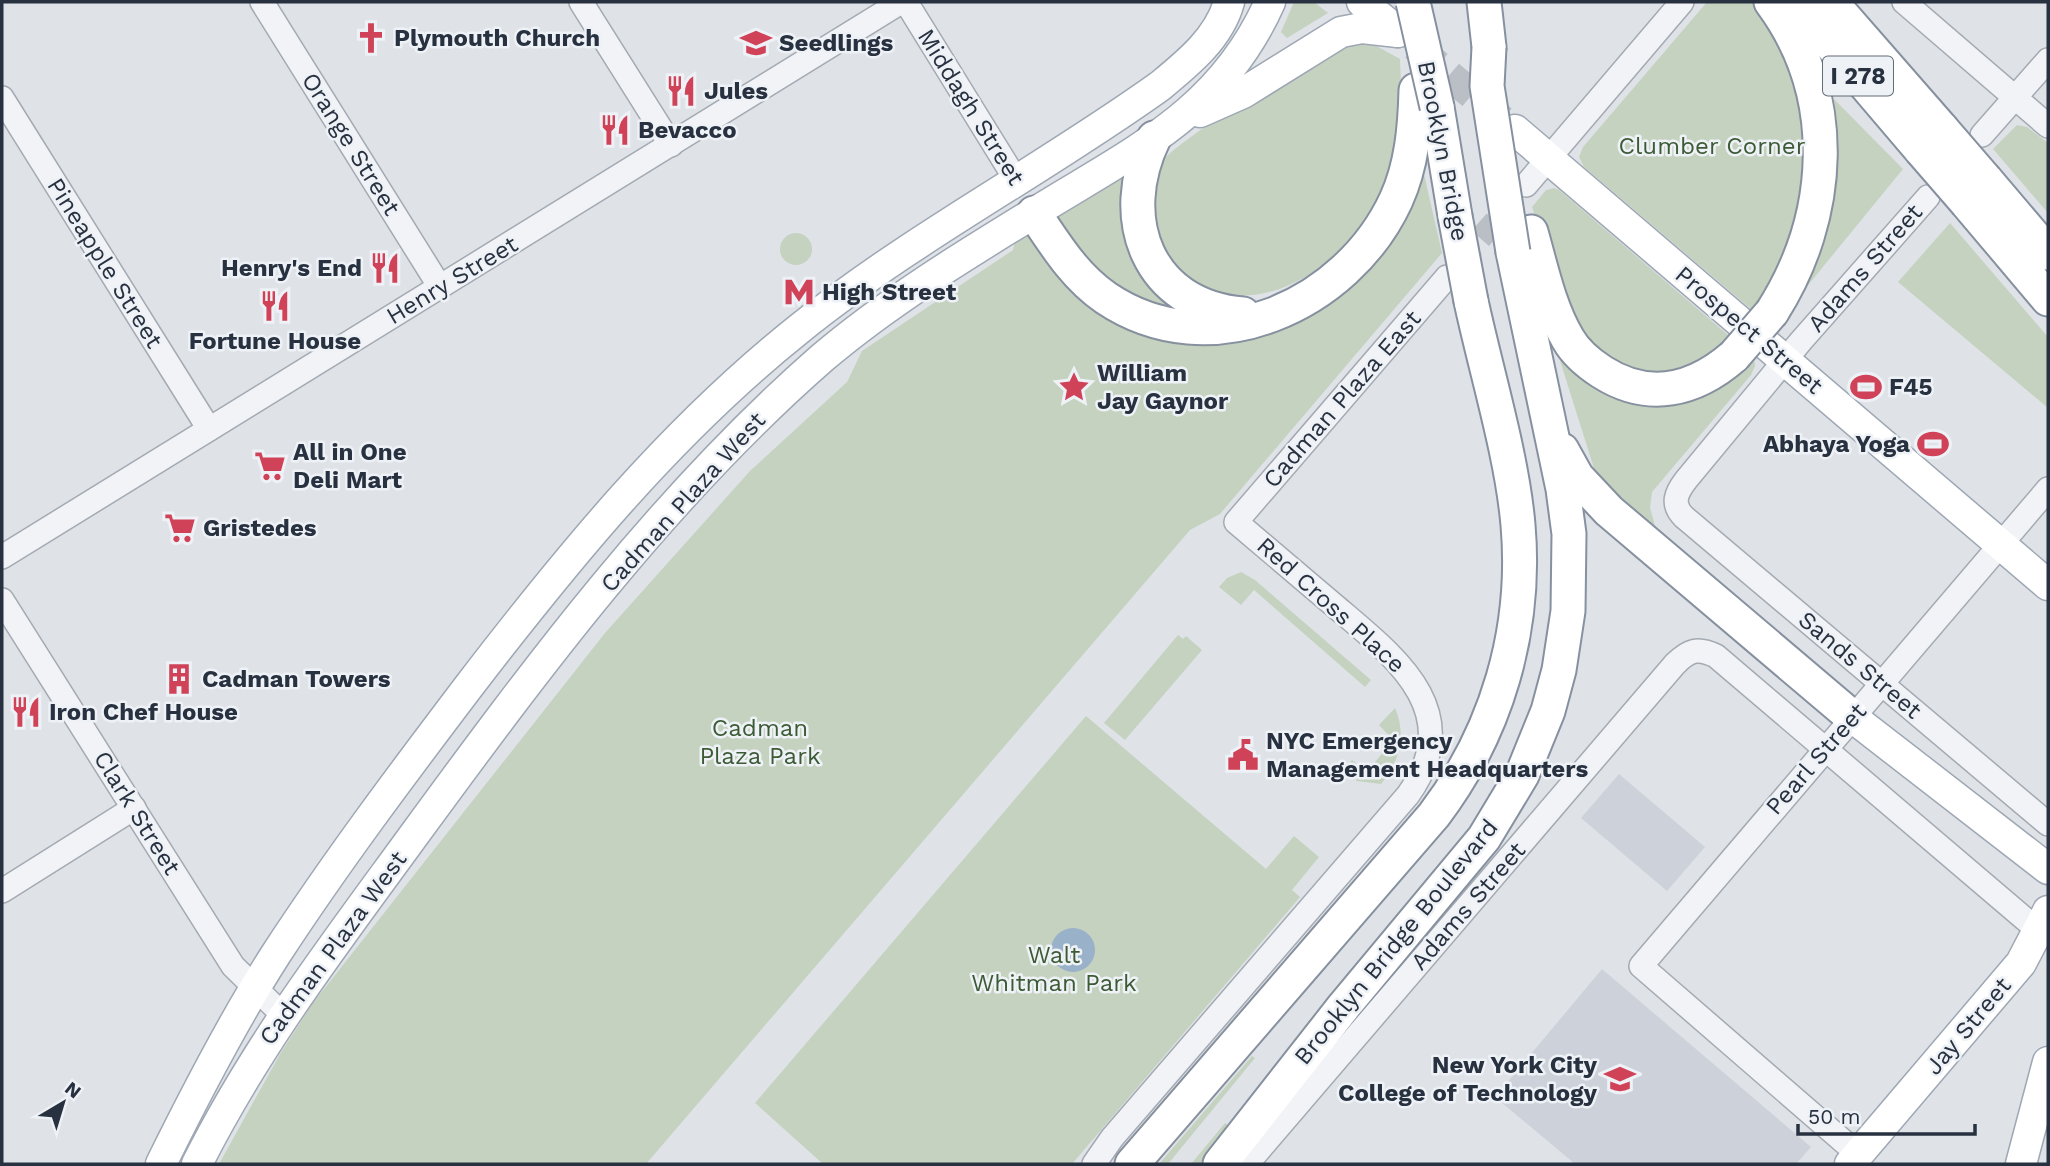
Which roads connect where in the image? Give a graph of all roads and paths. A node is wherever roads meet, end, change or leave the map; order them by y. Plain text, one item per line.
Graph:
1 (262, 2) edge
2 (581, 2) edge
3 (903, 2) edge
4 (1230, 2) edge
5 (1270, 2) edge
6 (1362, 2) edge
7 (1413, 2) edge
8 (1484, 2) edge
9 (1682, 2) edge
10 (1771, 2) edge
11 (1795, 2) edge
12 (1831, 2) edge
13 (1904, 2) edge
14 (2048, 60) edge
15 (2015, 97) junction
16 (2, 98) edge
17 (1182, 119) junction
18 (2048, 126) edge
19 (1515, 130) tunnel mouth
20 (1982, 135) dead end
21 (1154, 138) junction
22 (1932, 139) junction
23 (671, 145) junction
24 (1548, 159) junction
25 (1016, 180) junction
26 (1526, 185) tunnel mouth
27 (1977, 191) junction
28 (1928, 197) dead end
29 (1034, 213) junction
30 (1522, 242) junction
31 (2048, 253) edge
32 (1447, 277) tunnel mouth
33 (440, 287) junction
34 (2048, 299) edge
35 (1471, 301) joint
36 (1277, 314) junction
37 (1785, 361) junction
38 (1543, 408) junction
39 (209, 429) junction
40 (2048, 489) edge
41 (1675, 504) joint
42 (1236, 522) joint
43 (2001, 545) junction
44 (2, 557) edge
45 (2048, 585) edge
46 (2, 600) edge
47 (1881, 683) junction
48 (1852, 717) junction
49 (1825, 748) junction
50 (134, 808) junction
51 (2048, 824) edge
52 (2048, 869) edge
53 (2, 891) edge
54 (2045, 927) edge
55 (257, 988) junction
56 (285, 1017) junction
57 (2048, 1062) edge
58 (1854, 1159) edge
59 (161, 1164) edge
60 (197, 1164) edge
61 (1094, 1164) edge
62 (1132, 1164) edge
63 (1220, 1164) edge
64 (1247, 1164) edge
65 (2021, 1164) edge

1 - 33 street, Orange Street
2 - 23 street
3 - 23 street, Henry Street
3 - 25 street, Middagh Street
4 - 25 main road, Cadman Plaza West
5 - 17 main road, Cadman Plaza West
6 - 17 main road
7 - 35 highway, Brooklyn Bridge, bridge
7 - 36 highway, bridge
8 - 30 highway, bridge
9 - 24 street
10 - 30 highway, bridge
11 - 22 highway, I 278
12 - 22 highway, I 278
13 - 15 street
14 - 15 street
15 - 18 street
15 - 20 street
16 - 39 street, Pineapple Street
17 - 21 main road, Cadman Plaza West
19 - 24 main road, Prospect Street
21 - 29 main road, Cadman Plaza West
21 - 36 highway
22 - 27 highway, I 278, bridge
23 - 33 street, Henry Street
24 - 26 street
24 - 37 main road, Prospect Street
25 - 29 main road, Middagh Street
25 - 55 main road, Cadman Plaza West
27 - 31 highway, I 278
27 - 34 highway, I 278
28 - 37 street, Adams Street
29 - 36 highway
29 - 56 main road, Cadman Plaza West
30 - 38 highway, Brooklyn Bridge Boulevard
32 - 42 street, Cadman Plaza East
33 - 39 street, Henry Street
35 - 62 highway, Brooklyn Bridge Boulevard
37 - 41 street, Adams Street
37 - 43 main road, Prospect Street
38 - 48 highway
38 - 63 highway, Brooklyn Bridge Boulevard
39 - 44 street, Henry Street
40 - 43 street, Pearl Street
41 - 47 street, Sands Street
42 - 61 street, Red Cross Place
43 - 45 main road, Prospect Street
43 - 47 street, Pearl Street
46 - 50 street, Clark Street
47 - 48 street, Pearl Street
47 - 51 street, Sands Street
48 - 49 street, Pearl Street
48 - 52 main road, Sands Street
49 - 54 street
49 - 58 street, Pearl Street
49 - 64 street, Adams Street
50 - 53 street
50 - 55 street, Clark Street
54 - 58 main road, Jay Street
55 - 56 street, Clark Street
55 - 59 main road, Cadman Plaza West
56 - 60 main road, Cadman Plaza West
57 - 65 main road

